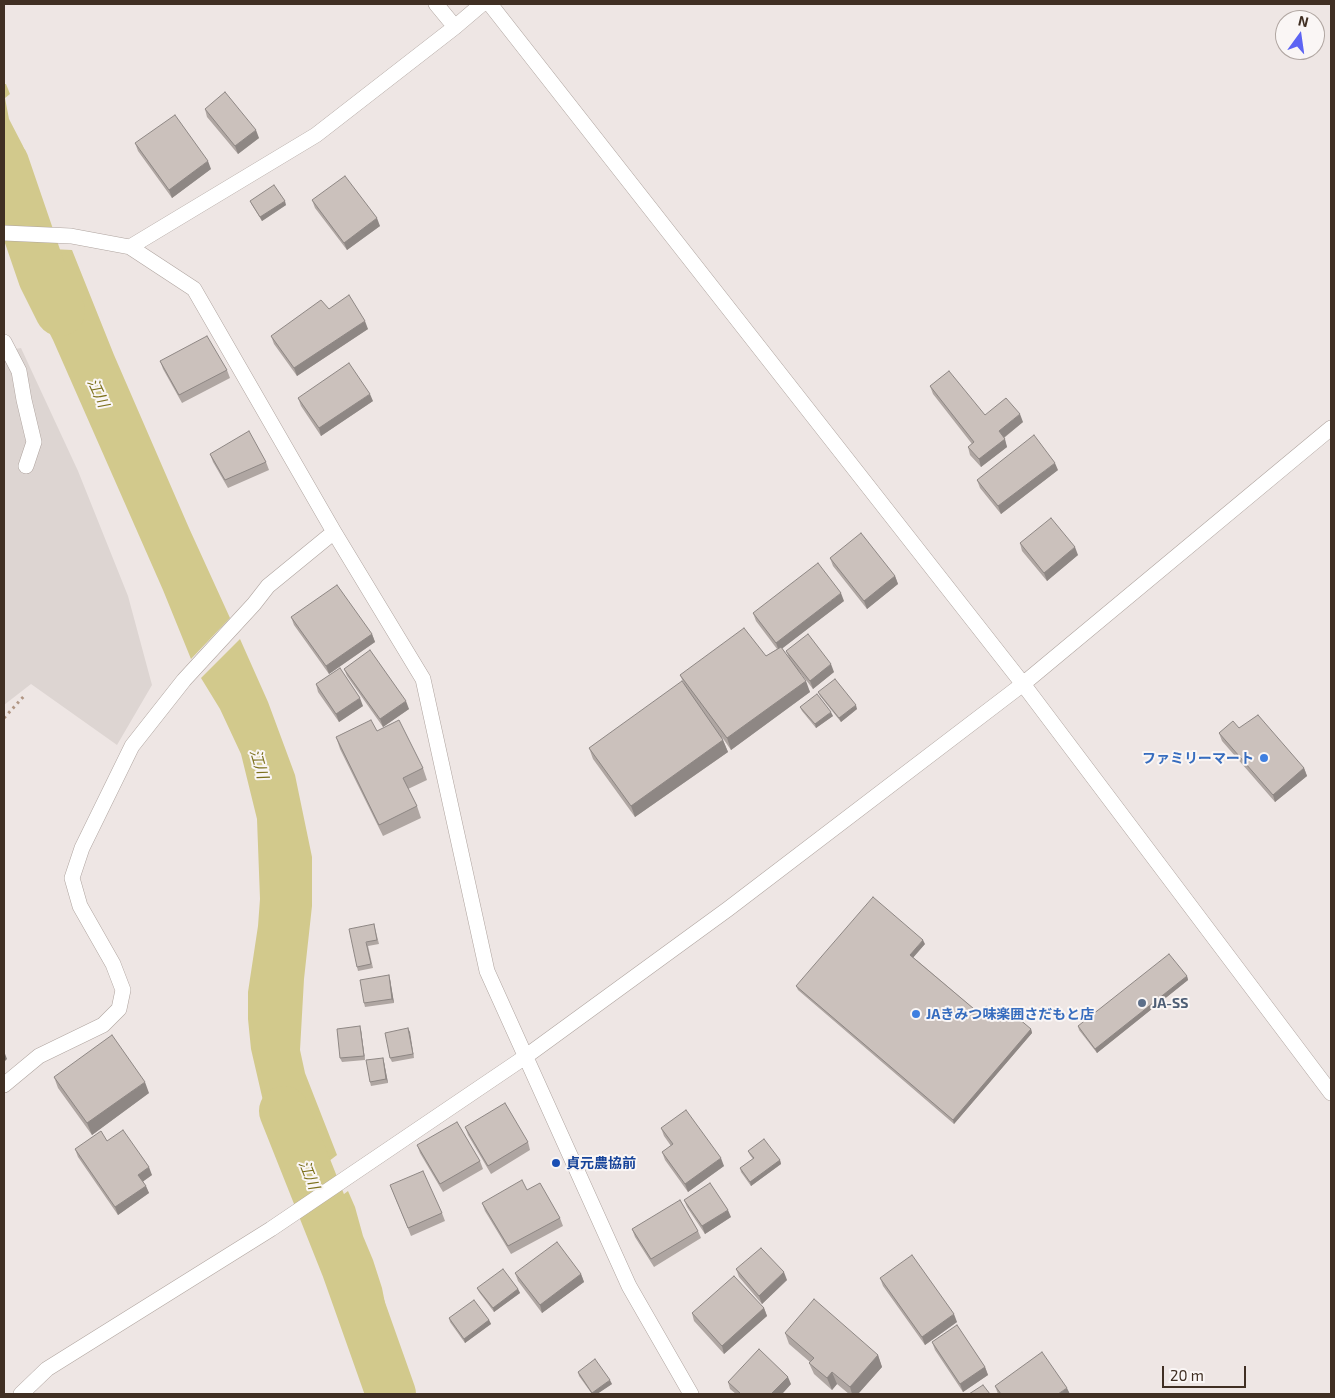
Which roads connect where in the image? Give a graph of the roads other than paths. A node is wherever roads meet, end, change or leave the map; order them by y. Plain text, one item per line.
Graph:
1 (436, 4) edge
2 (482, 4) edge
3 (490, 4) edge
4 (455, 27) junction
5 (4, 233) edge
6 (130, 247) junction
7 (4, 342) edge
8 (1331, 428) edge
9 (26, 466) dead end
10 (334, 532) junction
11 (1023, 684) junction
12 (525, 1057) junction
13 (4, 1085) edge
14 (1331, 1093) edge
15 (21, 1394) edge
16 (691, 1394) edge

1 - 4 street
2 - 4 street
3 - 11 street
4 - 6 street
5 - 6 street
6 - 10 street
7 - 9 street
8 - 11 street
10 - 12 street
10 - 13 street
11 - 12 street
11 - 14 street
12 - 15 street
12 - 16 street

